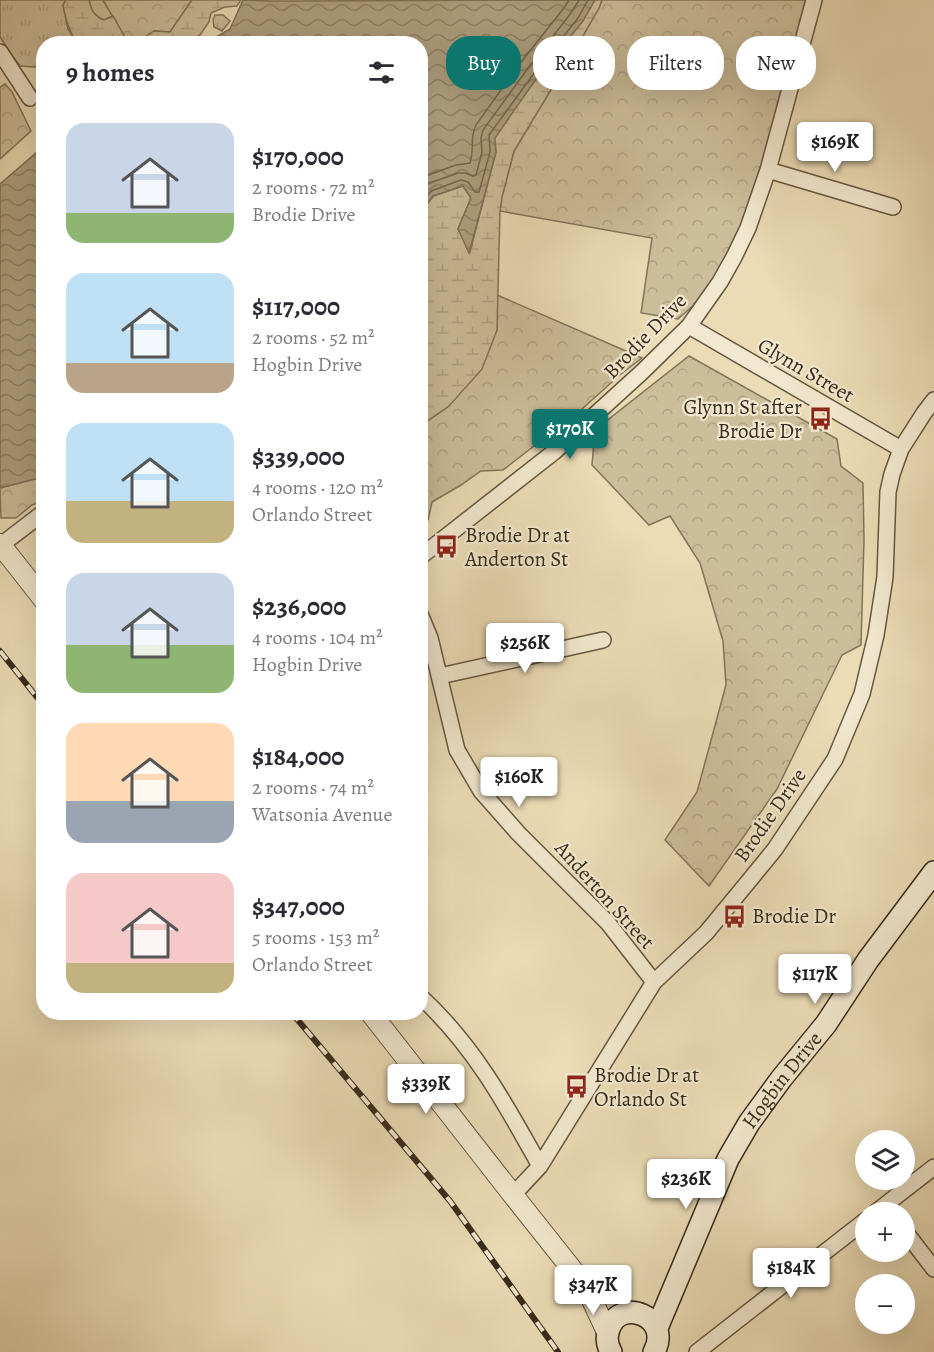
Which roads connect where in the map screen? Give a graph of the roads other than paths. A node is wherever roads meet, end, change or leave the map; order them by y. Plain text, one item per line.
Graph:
1 (814, 0) edge
2 (0, 52) edge
3 (30, 98) dead end
4 (768, 170) junction
5 (893, 207) dead end
6 (689, 326) junction
7 (934, 400) edge
8 (902, 449) junction
9 (36, 520) edge
10 (3, 551) edge
11 (428, 551) edge
12 (36, 590) edge
13 (428, 633) edge
14 (603, 640) dead end
15 (440, 676) junction
16 (934, 872) edge
17 (654, 982) junction
18 (428, 1003) edge
19 (376, 1020) edge
20 (540, 1166) junction
21 (934, 1167) edge
22 (513, 1195) junction
23 (893, 1202) edge
24 (855, 1229) edge
25 (915, 1244) edge
26 (934, 1269) edge
27 (680, 1275) junction
28 (586, 1287) junction
29 (629, 1313) junction
30 (657, 1328) junction
31 (609, 1346) edge
32 (655, 1351) edge
33 (697, 1352) edge

1 - 4 street, Brodie Drive
2 - 3 street
4 - 5 street
4 - 6 street, Brodie Drive
6 - 8 street, Glynn Street
6 - 11 street, Brodie Drive
7 - 8 street, Brodie Drive
8 - 17 street, Brodie Drive
9 - 10 street
10 - 12 street
13 - 15 street, Anderton Street
14 - 15 street
15 - 17 street, Anderton Street
16 - 27 main road, Hogbin Drive
17 - 20 street, Brodie Drive
18 - 20 street
19 - 22 street
20 - 22 street, Brodie Drive
21 - 23 street
22 - 28 street
24 - 33 street
25 - 26 street
27 - 29 main road, Hogbin Drive
27 - 30 main road, Hogbin Drive
28 - 29 street
28 - 31 street
29 - 30 main road
29 - 31 main road, Hogbin Drive
30 - 32 main road, Hogbin Drive

